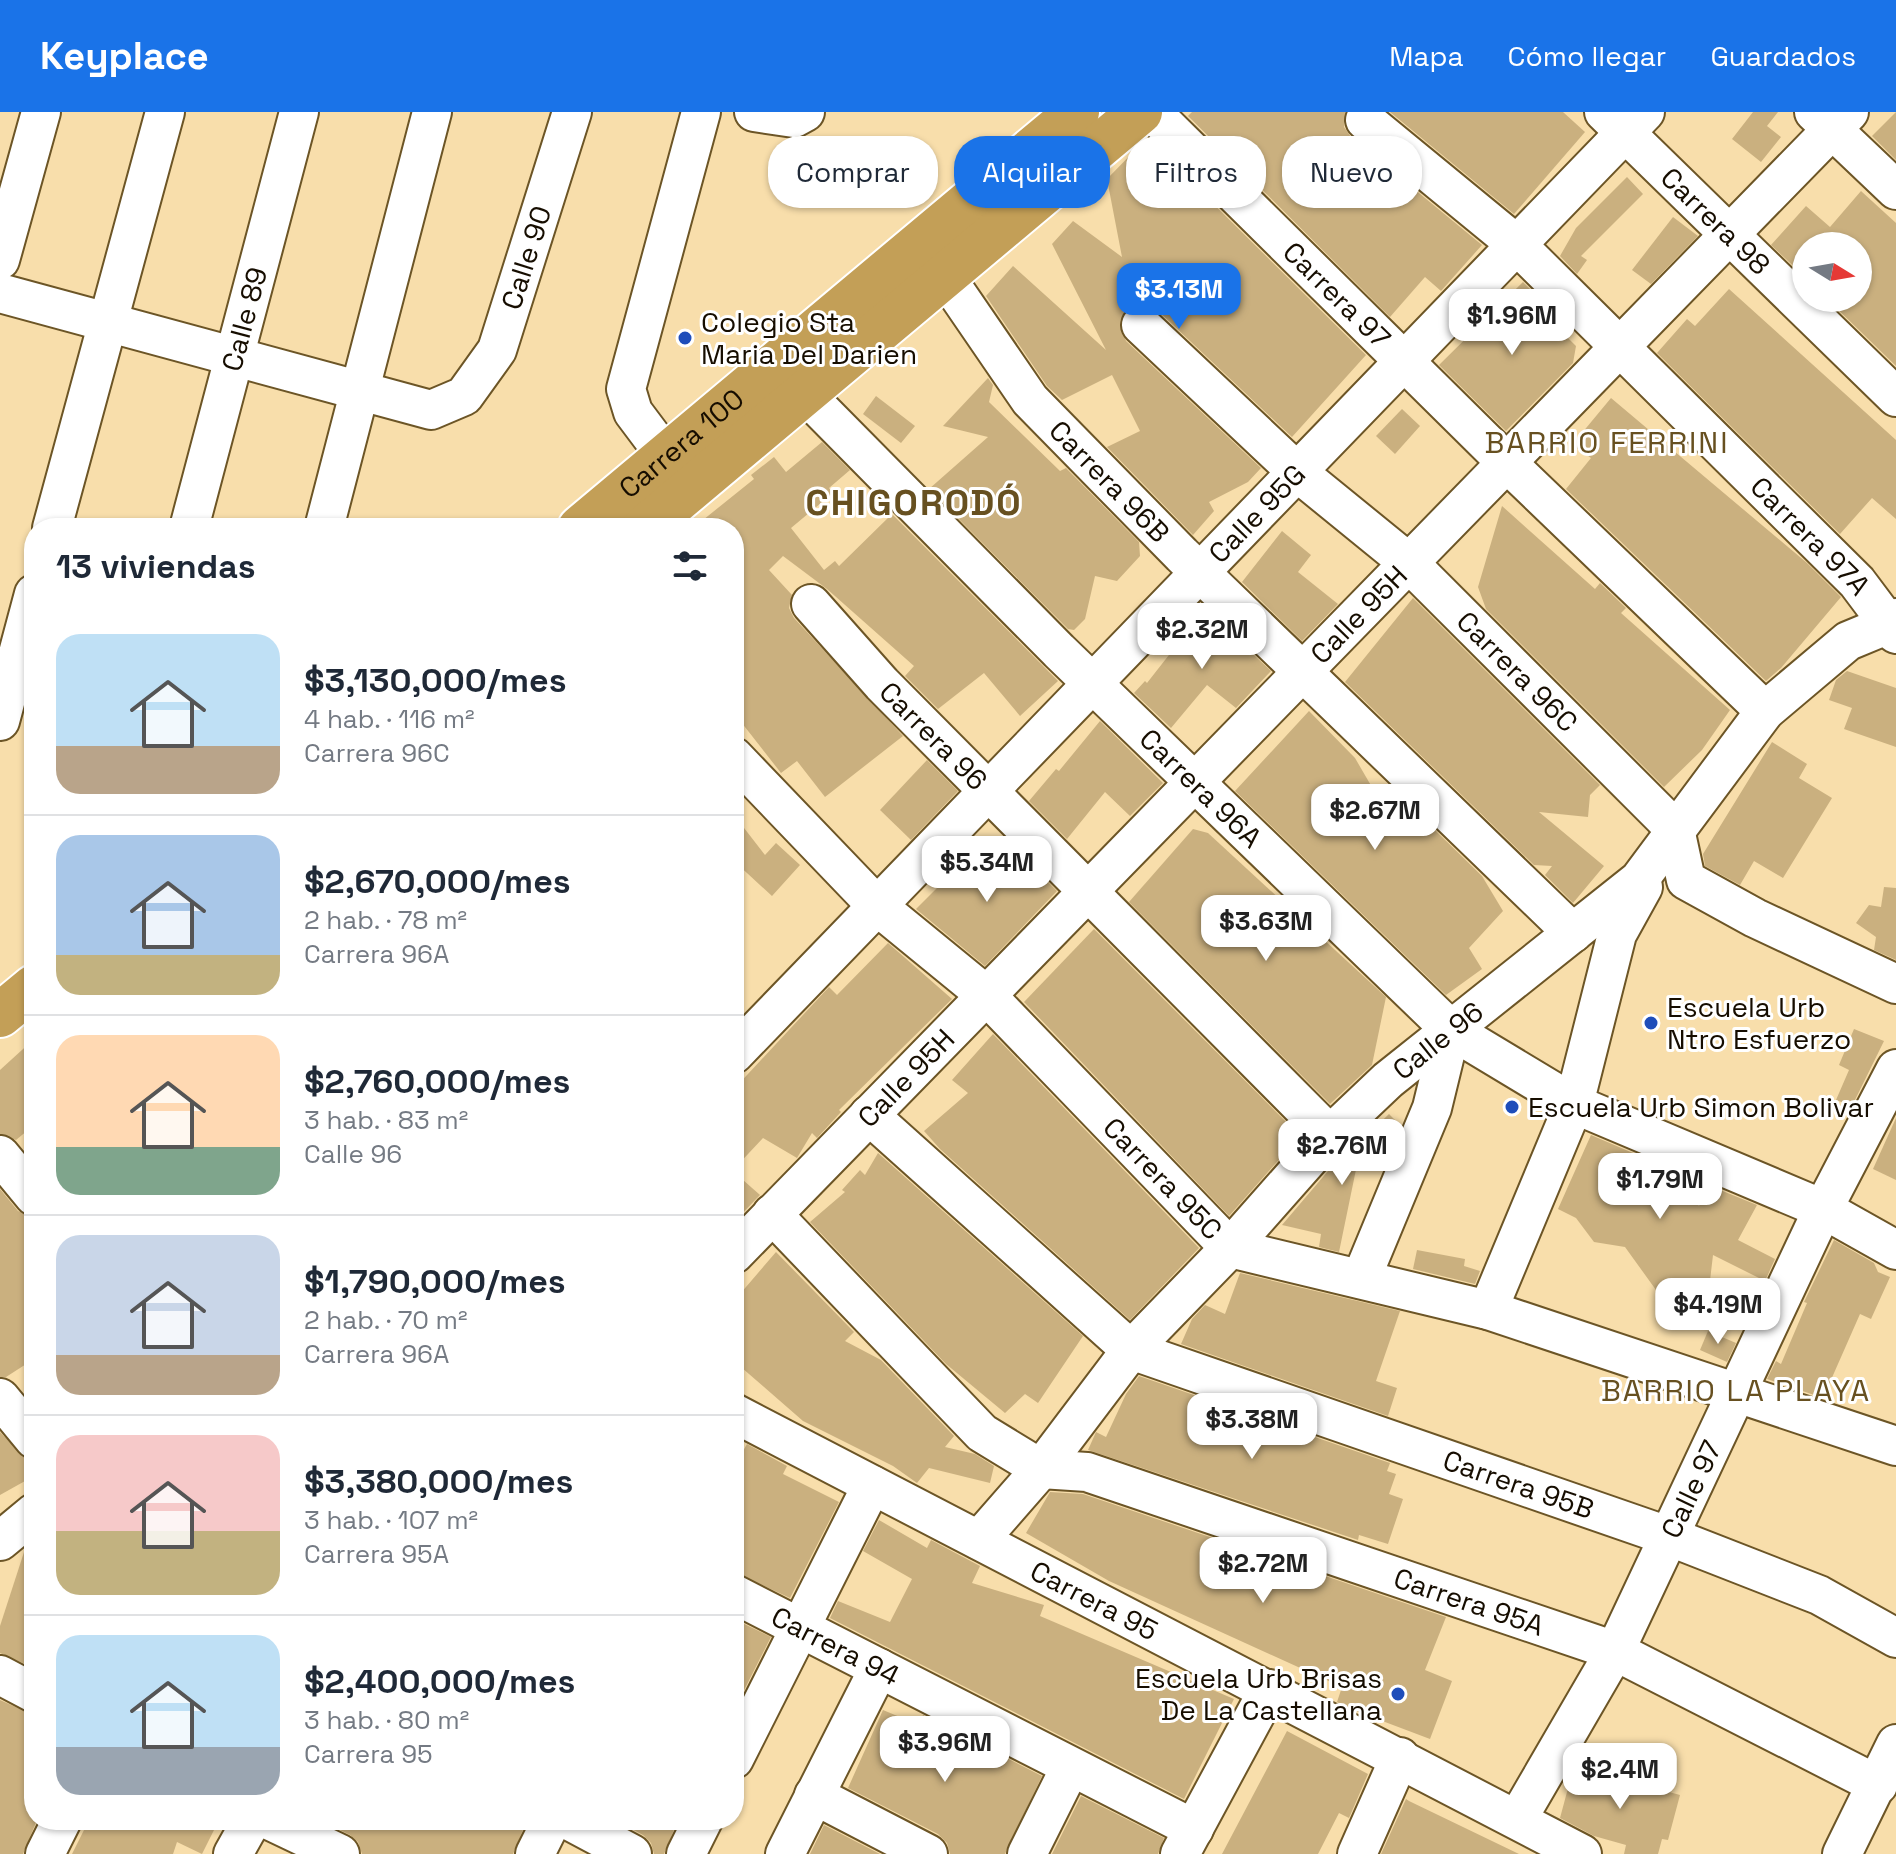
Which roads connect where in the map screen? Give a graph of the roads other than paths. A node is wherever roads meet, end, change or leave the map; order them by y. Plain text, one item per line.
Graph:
1 (41, 112) edge
2 (165, 112) edge
3 (299, 112) edge
4 (432, 112) edge
5 (572, 112) edge
6 (701, 112) edge
7 (754, 112) edge
8 (805, 112) edge
9 (1077, 112) edge
10 (1140, 112) edge
11 (1152, 112) edge
12 (1624, 118) edge
13 (1832, 118) edge
14 (1365, 120) dead end
15 (1896, 190) edge
16 (1730, 234) junction
17 (1516, 244) junction
18 (0, 260) edge
19 (945, 276) junction
20 (0, 293) edge
21 (108, 323) junction
22 (1141, 325) dead end
23 (1620, 347) junction
24 (234, 358) junction
25 (1404, 363) junction
26 (359, 392) junction
27 (804, 393) junction
28 (1896, 397) edge
29 (666, 456) junction
30 (1506, 462) junction
31 (1296, 471) junction
32 (55, 518) edge
33 (192, 518) edge
34 (327, 518) edge
35 (592, 518) edge
36 (656, 518) edge
37 (1409, 563) junction
38 (1199, 572) junction
39 (811, 604) dead end
40 (1894, 625) edge
41 (24, 641) edge
42 (1303, 671) junction
43 (1092, 683) junction
44 (15, 684) edge
45 (1765, 711) junction
46 (0, 721) edge
47 (744, 767) edge
48 (1194, 782) junction
49 (988, 790) junction
50 (1675, 829) junction
51 (1088, 891) junction
52 (876, 905) junction
53 (1573, 933) junction
54 (1896, 984) edge
55 (24, 995) edge
56 (986, 995) junction
57 (0, 1015) edge
58 (1451, 1030) junction
59 (744, 1044) edge
60 (1896, 1069) edge
61 (1574, 1104) junction
62 (869, 1115) junction
63 (1330, 1135) junction
64 (0, 1155) edge
65 (24, 1184) edge
66 (1823, 1209) junction
67 (772, 1214) junction
68 (744, 1243) edge
69 (1230, 1248) junction
70 (1896, 1250) edge
71 (1361, 1279) junction
72 (1488, 1310) junction
73 (1131, 1350) junction
74 (1736, 1391) junction
75 (0, 1398) edge
76 (744, 1418) edge
77 (24, 1427) edge
78 (1896, 1446) edge
79 (1041, 1469) junction
80 (872, 1485) junction
81 (1668, 1536) junction
82 (979, 1540) junction
83 (744, 1599) edge
84 (800, 1628) junction
85 (1896, 1638) edge
86 (1615, 1651) junction
87 (879, 1668) junction
88 (0, 1675) edge
89 (24, 1688) edge
90 (1269, 1689) junction
91 (744, 1739) edge
92 (1896, 1744) edge
93 (1400, 1757) junction
94 (1070, 1768) junction
95 (1878, 1785) junction
96 (814, 1795) junction
97 (1518, 1818) junction
98 (57, 1830) edge
99 (246, 1830) edge
100 (290, 1830) edge
101 (547, 1830) edge
102 (587, 1830) edge
103 (698, 1830) edge
104 (1187, 1841) edge
105 (45, 1854) edge
106 (233, 1854) edge
107 (340, 1854) edge
108 (535, 1854) edge
109 (632, 1854) edge
110 (686, 1854) edge
111 (785, 1854) edge
112 (928, 1854) edge
113 (1027, 1854) edge
114 (1357, 1854) edge
115 (1582, 1854) edge
116 (1842, 1854) edge

1 - 18 street
2 - 21 street
3 - 24 street, Calle 89
4 - 26 street
5 - 26 street, Calle 90
6 - 29 street
7 - 8 street
9 - 29 highway, Carrera 100
10 - 19 highway, Carrera 100
11 - 25 street, Carrera 97
12 - 16 street, Carrera 98
12 - 17 street, Calle 95G
13 - 15 street
13 - 16 street, Calle 95H
14 - 17 street, Carrera 97A
16 - 23 street, Calle 95H
16 - 28 street, Carrera 98
17 - 23 street, Carrera 97A
17 - 25 street, Calle 95G
19 - 27 highway, Carrera 100
19 - 38 street, Carrera 96B
20 - 21 street
21 - 24 street
21 - 32 street
22 - 31 street, Carrera 96C
23 - 30 street, Calle 95H
23 - 40 street, Carrera 97A
24 - 26 street
24 - 33 street, Calle 89
25 - 30 street, Carrera 97
25 - 31 street, Calle 95G
26 - 34 street
27 - 36 highway, Carrera 100
27 - 43 street, Carrera 96A
29 - 35 highway, Carrera 100
30 - 37 street, Calle 95H
30 - 45 street, Carrera 97
31 - 37 street, Carrera 96C
31 - 38 street, Calle 95G
37 - 42 street, Calle 95H
37 - 50 street, Carrera 96C
38 - 42 street, Carrera 96B
38 - 43 street, Calle 95G
39 - 49 street, Carrera 96
40 - 45 street, Calle 96
41 - 44 street
42 - 48 street, Calle 95H
42 - 53 street, Carrera 96B
43 - 48 street, Carrera 96A
43 - 49 street, Calle 95G
44 - 46 street
45 - 50 street, Calle 96
47 - 52 street, Carrera 95C
48 - 51 street, Calle 95H
48 - 58 street, Carrera 96A
49 - 51 street, Carrera 96
49 - 52 street, Calle 95G
50 - 53 street, Calle 96
50 - 54 street
50 - 61 street
51 - 56 street, Calle 95H
51 - 63 street, Carrera 96
52 - 56 street, Carrera 95C
52 - 59 street, Calle 95G
53 - 58 street, Calle 96
55 - 57 highway
56 - 62 street, Calle 95H
56 - 69 street, Carrera 95C
58 - 61 street, Carrera 96A
58 - 63 street, Calle 96
58 - 71 street
60 - 66 street, Calle 97
61 - 66 street, Carrera 96A
61 - 72 street
62 - 67 street, Calle 95H
62 - 73 street
63 - 69 street, Calle 96
64 - 65 street
66 - 70 street, Carrera 96A
66 - 74 street, Calle 97
67 - 68 street, Calle 95H
67 - 79 street
69 - 71 street, Carrera 95C
69 - 73 street, Calle 96
71 - 72 street, Carrera 95C
72 - 74 street, Carrera 95C
73 - 79 street, Calle 96
73 - 81 street, Carrera 95B
74 - 78 street, Carrera 95C
74 - 81 street, Calle 97
75 - 77 street
76 - 80 street, Carrera 95
79 - 82 street, Calle 96
79 - 86 street, Carrera 95A
80 - 82 street, Carrera 95
80 - 84 street
81 - 85 street, Carrera 95B
81 - 86 street, Calle 97
82 - 90 street, Carrera 95
83 - 84 street, Carrera 94
84 - 87 street, Carrera 94
84 - 91 street
86 - 95 street, Carrera 95A
86 - 97 street, Calle 97
87 - 94 street, Carrera 94
87 - 96 street
88 - 89 street
90 - 93 street, Carrera 95
90 - 104 street
92 - 95 street
93 - 97 street, Carrera 95
93 - 114 street
94 - 104 street, Carrera 94
94 - 113 street
95 - 116 street
96 - 111 street
96 - 112 street
97 - 115 street, Carrera 95
98 - 105 street
99 - 106 street
100 - 107 street
101 - 108 street
102 - 109 street
103 - 110 street

